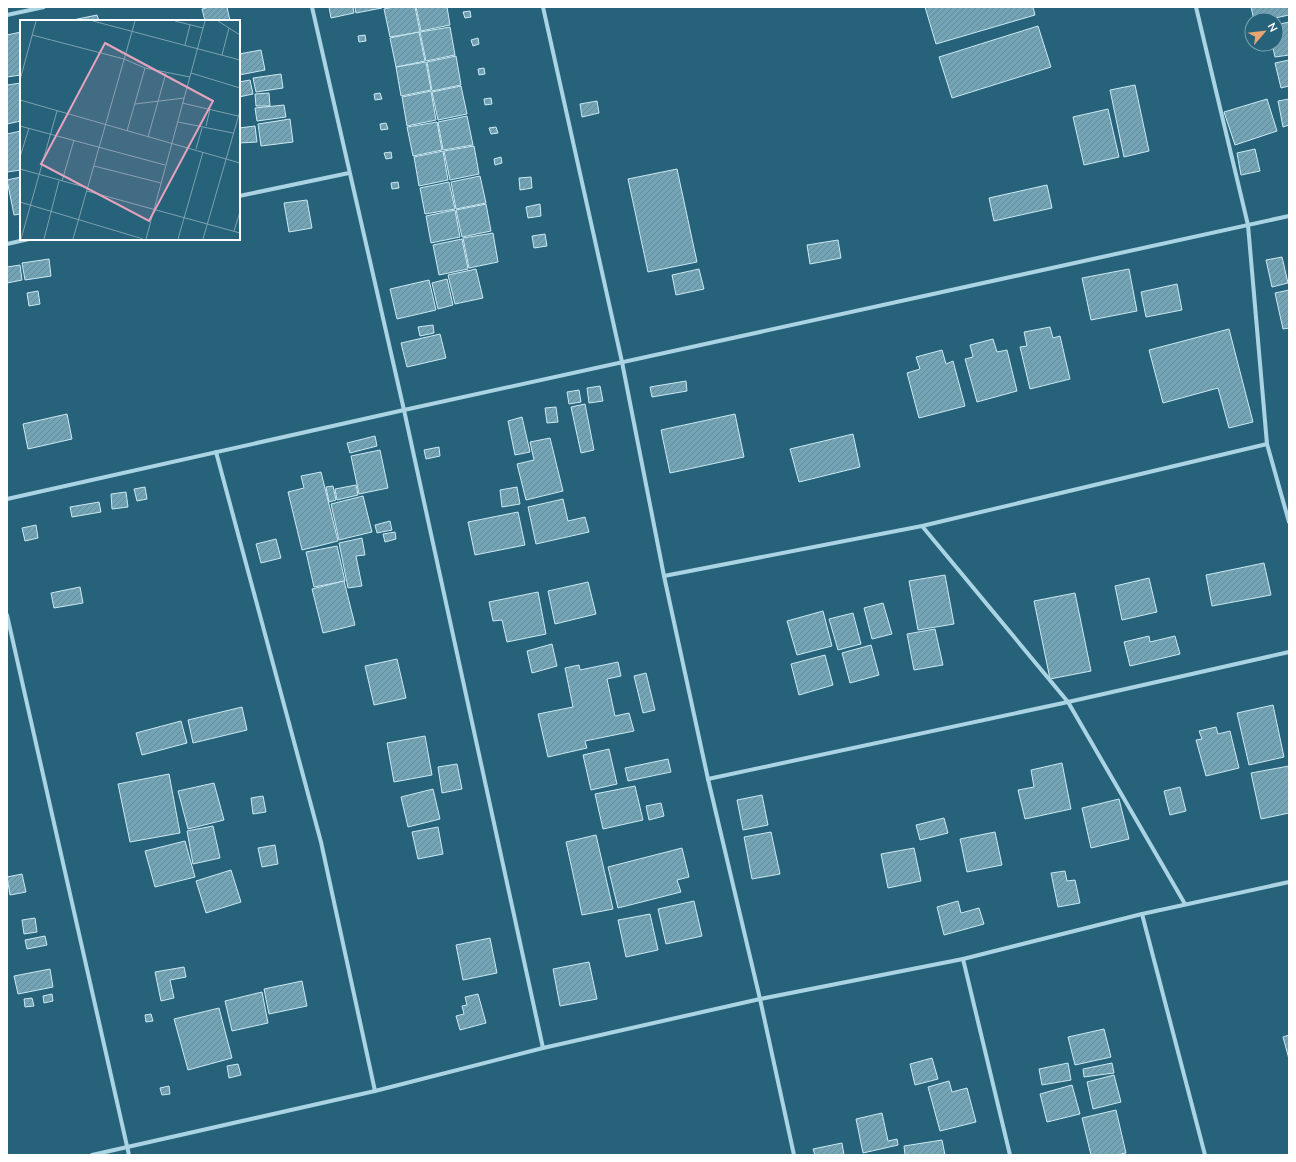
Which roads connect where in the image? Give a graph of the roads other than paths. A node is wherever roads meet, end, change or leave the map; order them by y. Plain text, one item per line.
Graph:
1 (44, 7) edge
2 (312, 7) edge
3 (543, 7) edge
4 (1196, 7) edge
5 (7, 15) edge
6 (349, 173) junction
7 (240, 196) edge
8 (1289, 216) edge
9 (1248, 225) junction
10 (25, 240) edge
11 (7, 244) edge
12 (622, 362) junction
13 (404, 410) junction
14 (1267, 444) junction
15 (216, 452) junction
16 (7, 499) edge
17 (1289, 522) edge
18 (922, 526) junction
19 (664, 576) junction
20 (7, 615) edge
21 (1289, 652) edge
22 (1068, 702) junction
23 (708, 779) junction
24 (1289, 882) edge
25 (1186, 904) junction
26 (1142, 914) junction
27 (963, 958) junction
28 (760, 999) junction
29 (543, 1048) junction
30 (375, 1091) junction
31 (127, 1147) junction
32 (92, 1155) edge
33 (129, 1155) edge
34 (794, 1155) edge
35 (1010, 1155) edge
36 (1205, 1155) edge

1 - 5 street
2 - 6 street
3 - 12 street
4 - 9 street
6 - 7 street
6 - 13 street
8 - 9 street
9 - 12 street
9 - 14 street
10 - 11 street
12 - 13 street
12 - 19 street
13 - 15 street
13 - 29 street
14 - 17 street
14 - 18 street
15 - 16 street
15 - 30 street
18 - 19 street
18 - 22 street
19 - 23 street
20 - 31 street
21 - 22 street
22 - 23 street
22 - 25 street
23 - 28 street
24 - 25 street
25 - 26 street
26 - 27 street
26 - 36 street
27 - 28 street
27 - 35 street
28 - 29 street
28 - 34 street
29 - 30 street
30 - 31 street
31 - 32 street
31 - 33 street

